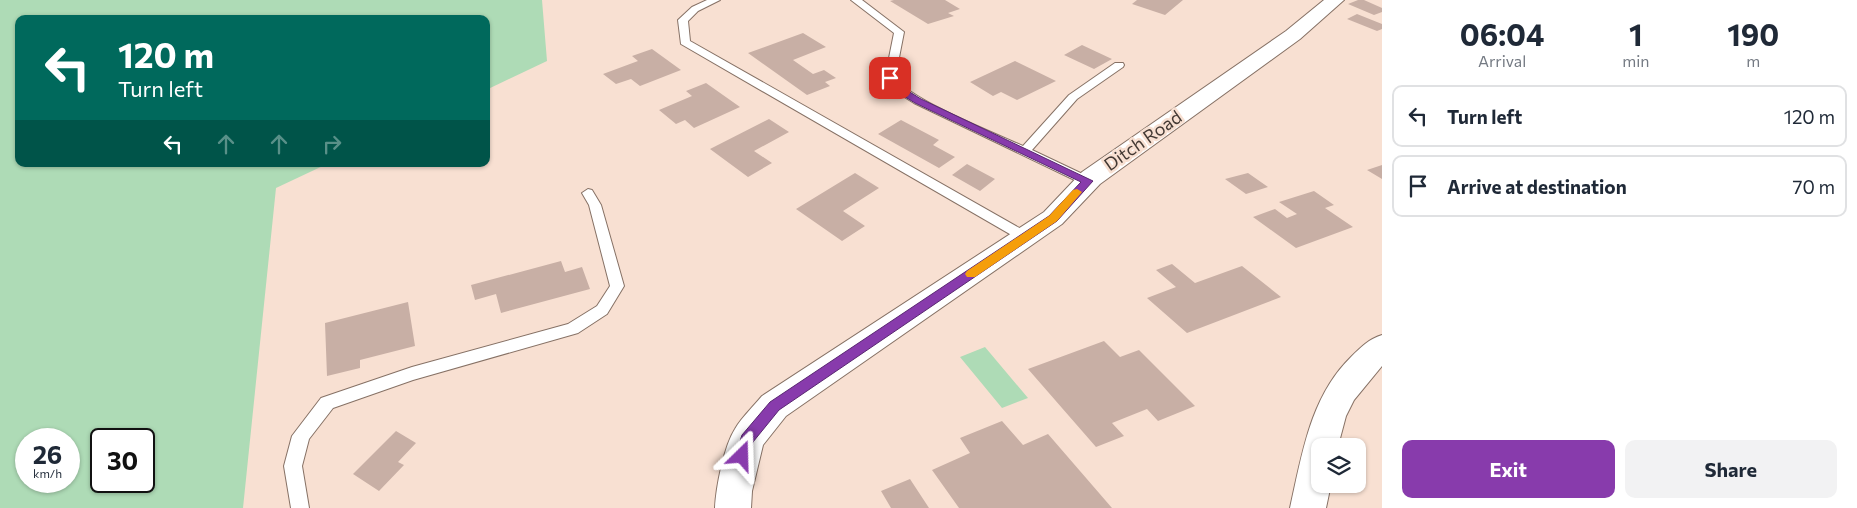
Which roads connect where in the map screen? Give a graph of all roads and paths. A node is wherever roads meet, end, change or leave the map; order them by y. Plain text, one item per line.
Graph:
1 (715, 0) edge
2 (856, 0) edge
3 (1335, 0) edge
4 (1119, 64) dead end
5 (1024, 152) junction
6 (1087, 181) junction
7 (588, 193) dead end
8 (1025, 237) junction
9 (1382, 347) edge
10 (1323, 438) edge
11 (1311, 493) edge
12 (300, 508) edge
13 (733, 508) edge
14 (1308, 508) edge

1 - 8 lane
2 - 5 lane
3 - 6 street, Ditch Road
4 - 5 lane
5 - 6 lane
6 - 8 street, Ditch Road
7 - 12 lane
8 - 13 street, Ditch Road
9 - 10 street
11 - 14 street

